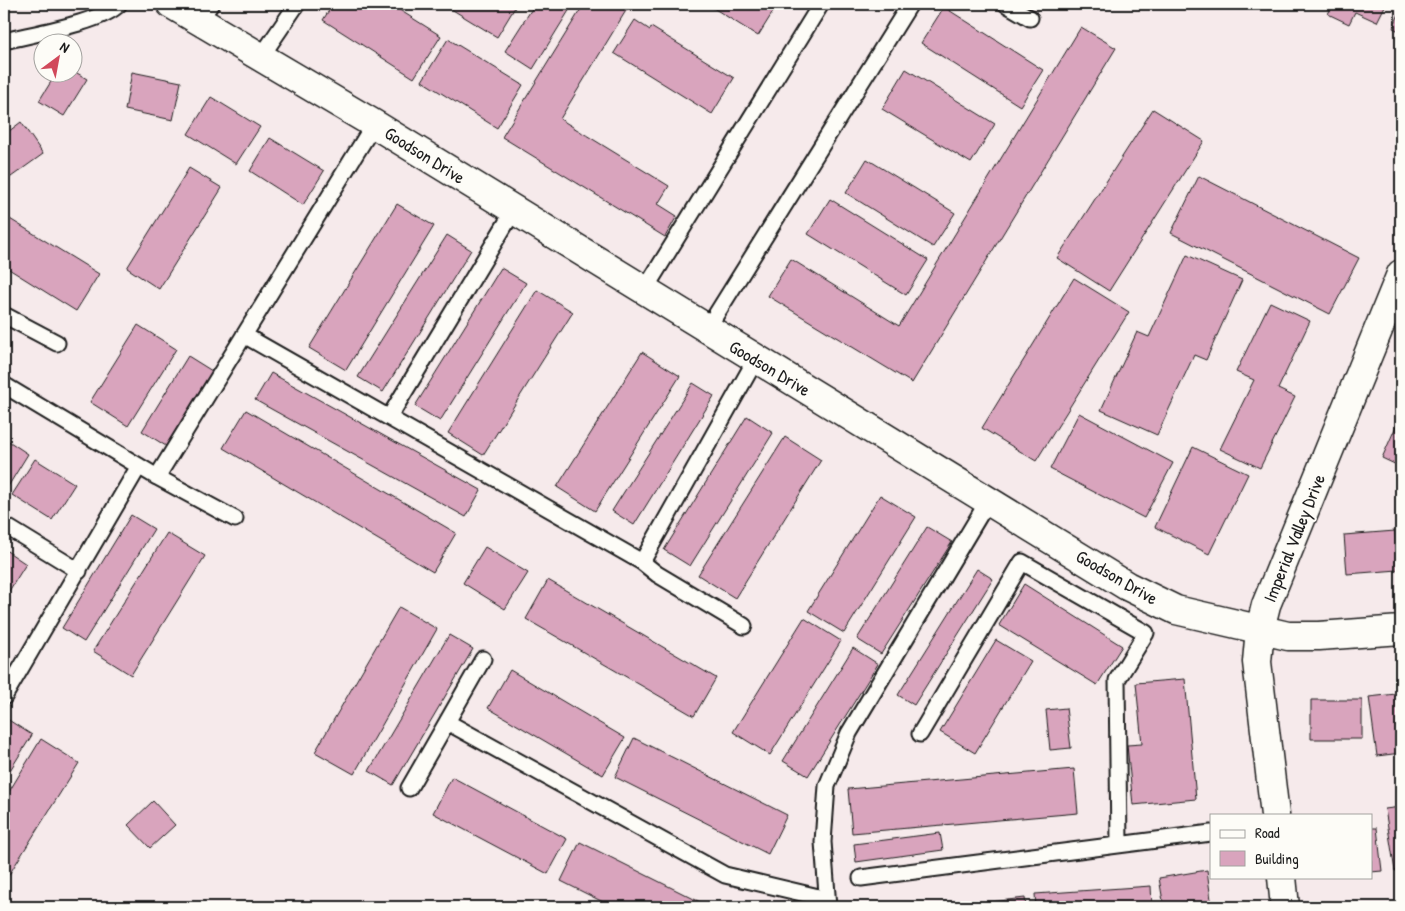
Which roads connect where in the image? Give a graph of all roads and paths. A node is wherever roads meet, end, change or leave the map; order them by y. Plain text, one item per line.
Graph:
1 (119, 4) edge
2 (171, 4) edge
3 (297, 4) edge
4 (821, 4) edge
5 (910, 4) edge
6 (1006, 4) edge
7 (205, 12) edge
8 (1030, 18) dead end
9 (4, 41) edge
10 (261, 57) junction
11 (374, 124) junction
12 (514, 210) junction
13 (1401, 274) edge
14 (644, 291) junction
15 (4, 314) edge
16 (707, 329) junction
17 (244, 335) junction
18 (57, 343) dead end
19 (756, 359) junction
20 (4, 385) edge
21 (390, 416) junction
22 (139, 466) junction
23 (157, 477) junction
24 (988, 501) junction
25 (236, 519) dead end
26 (4, 525) edge
27 (642, 562) junction
28 (79, 571) junction
29 (744, 626) dead end
30 (1260, 630) junction
31 (1401, 630) edge
32 (483, 659) dead end
33 (4, 697) edge
34 (447, 722) junction
35 (920, 734) dead end
36 (408, 788) dead end
37 (1275, 814) edge
38 (1210, 833) edge
39 (1119, 843) junction
40 (861, 878) dead end
41 (1282, 878) edge
42 (828, 903) edge
43 (1285, 907) edge

1 - 9 lane
2 - 7 street, Goodson Drive
3 - 10 lane
4 - 14 lane
5 - 16 lane
6 - 8 lane
7 - 10 street, Goodson Drive
10 - 11 street, Goodson Drive
11 - 12 street, Goodson Drive
11 - 17 lane
12 - 14 street, Goodson Drive
12 - 21 lane
13 - 30 street, Imperial Valley Drive
14 - 16 street, Goodson Drive
15 - 18 lane
16 - 19 street, Goodson Drive
17 - 21 lane
17 - 23 lane
19 - 24 street, Goodson Drive
19 - 27 lane
20 - 22 lane
21 - 27 lane
22 - 23 lane
22 - 28 lane
23 - 25 lane
24 - 30 street, Goodson Drive
24 - 42 lane
26 - 28 lane
27 - 29 lane
28 - 33 lane
30 - 31 street, Goodson Drive
30 - 37 street, Imperial Valley Drive
32 - 34 lane
34 - 36 lane
34 - 42 lane
35 - 39 lane
38 - 39 lane
39 - 40 lane
41 - 43 street

